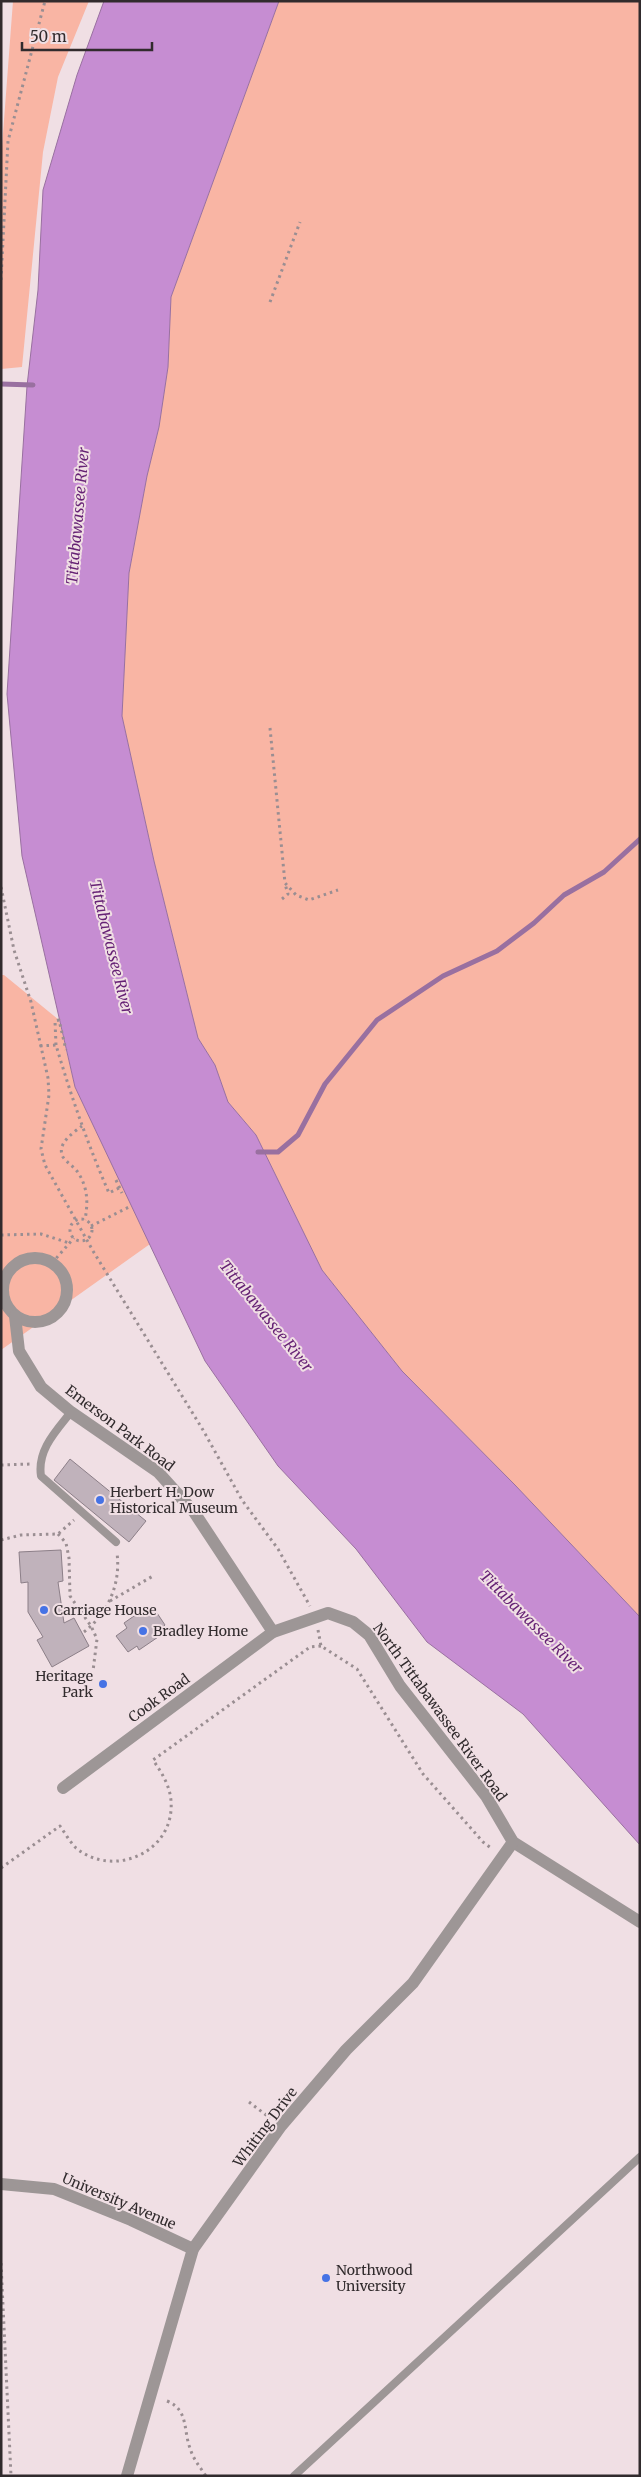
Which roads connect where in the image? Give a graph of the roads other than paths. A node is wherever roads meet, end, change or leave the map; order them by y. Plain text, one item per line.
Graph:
1 (15, 1316) junction
2 (71, 1412) junction
3 (116, 1542) road end
4 (273, 1632) junction
5 (63, 1788) dead end
6 (513, 1842) junction
7 (640, 1922) edge
8 (640, 2157) edge
9 (1, 2184) edge
10 (193, 2249) junction
11 (127, 2476) edge
12 (294, 2476) edge

1 - 1 street, Emerson Park Road
1 - 2 street, Emerson Park Road
2 - 3 lane
2 - 4 street, Emerson Park Road
4 - 5 street, Cook Road
4 - 6 street, North Tittabawassee River Road
6 - 7 street, North Tittabawassee River Road
6 - 10 street, Whiting Drive
8 - 12 lane
9 - 10 street, University Avenue
10 - 11 street, Whiting Drive

